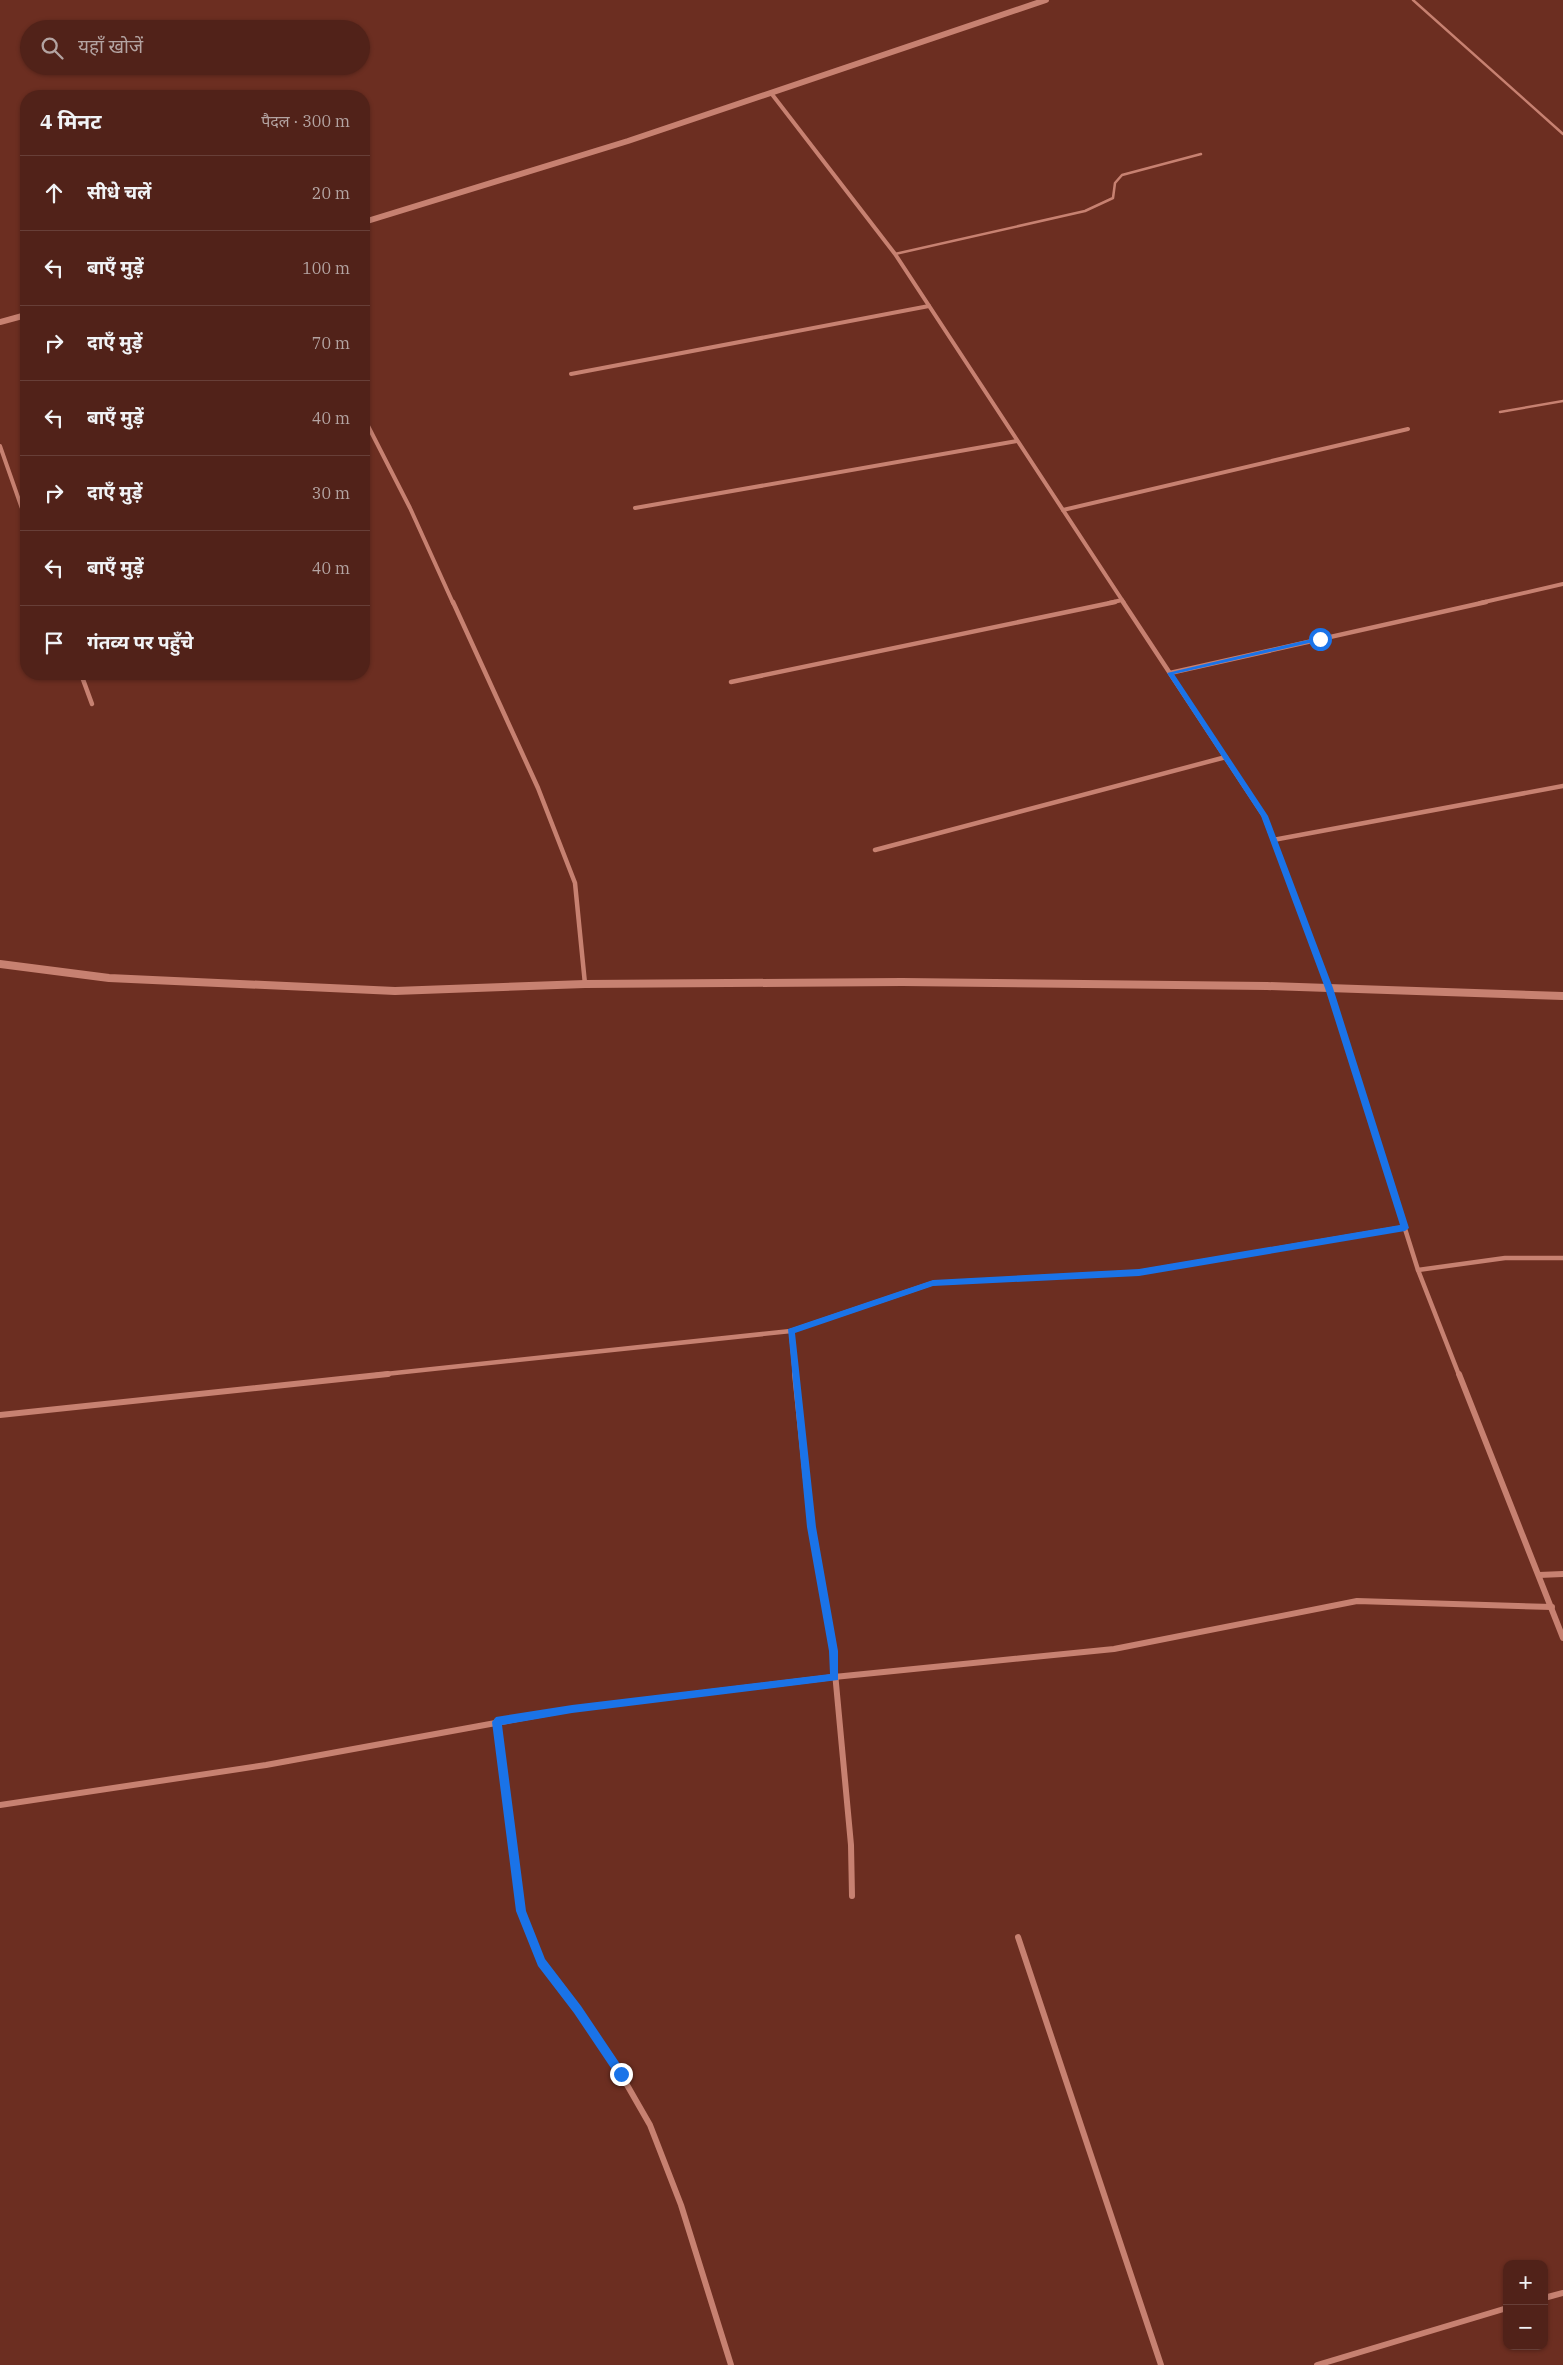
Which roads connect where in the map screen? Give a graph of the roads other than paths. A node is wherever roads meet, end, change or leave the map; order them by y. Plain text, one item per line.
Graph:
1 (1046, 0) edge
2 (1413, 0) edge
3 (770, 93) junction
4 (1563, 134) edge
5 (1201, 154) dead end
6 (370, 220) edge
7 (895, 254) junction
8 (929, 306) junction
9 (20, 317) edge
10 (0, 322) edge
11 (571, 374) dead end
12 (1563, 402) edge
13 (1500, 412) dead end
14 (1408, 429) dead end
15 (370, 430) edge
16 (1017, 441) junction
17 (0, 446) edge
18 (2, 456) edge
19 (20, 504) edge
20 (635, 508) dead end
21 (1063, 510) junction
22 (1563, 584) edge
23 (1122, 600) junction
24 (1170, 673) junction
25 (83, 680) edge
26 (731, 682) dead end
27 (92, 704) dead end
28 (1226, 758) junction
29 (1563, 786) edge
30 (1273, 840) junction
31 (875, 850) dead end
32 (0, 964) edge
33 (585, 984) junction
34 (1329, 988) junction
35 (1563, 996) edge
36 (1405, 1228) junction
37 (1563, 1258) edge
38 (1418, 1270) junction
39 (791, 1331) junction
40 (0, 1415) edge
41 (1563, 1574) edge
42 (1539, 1575) junction
43 (1552, 1607) junction
44 (1563, 1638) edge
45 (834, 1677) junction
46 (496, 1722) junction
47 (0, 1805) edge
48 (852, 1896) dead end
49 (1018, 1938) dead end
50 (1563, 2293) edge
51 (1548, 2297) edge
52 (1503, 2309) edge
53 (731, 2365) edge
54 (1162, 2365) edge
55 (1317, 2365) edge

1 - 3 street
2 - 4 lane
3 - 6 street
3 - 7 street
5 - 7 lane
7 - 8 street
8 - 11 street
8 - 16 street
9 - 10 street
12 - 13 lane
14 - 21 street
15 - 33 street
16 - 20 street
16 - 21 street
17 - 18 street
18 - 19 street
21 - 23 street
22 - 24 street
23 - 24 street
23 - 26 street
24 - 28 street
25 - 27 street
28 - 30 street
28 - 31 street
29 - 30 street
30 - 34 street
32 - 33 street
33 - 34 street
34 - 35 street
34 - 36 street
36 - 38 street
36 - 39 street
37 - 38 street
38 - 42 street
39 - 40 street
39 - 45 street
41 - 42 street
42 - 43 street
43 - 44 street
43 - 45 street
45 - 46 street
45 - 48 street
46 - 47 street
46 - 53 street
49 - 54 street
50 - 51 street
52 - 55 street

